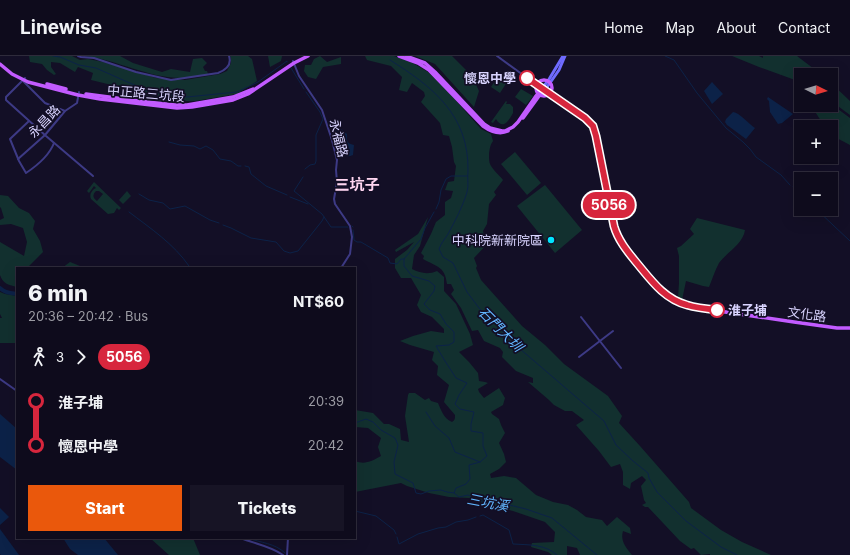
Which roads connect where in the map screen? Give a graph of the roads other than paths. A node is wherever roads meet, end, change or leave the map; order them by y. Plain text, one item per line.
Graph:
1 (78, 56) edge
2 (228, 56) edge
3 (302, 56) edge
4 (308, 56) edge
5 (398, 56) edge
6 (406, 56) edge
7 (497, 56) edge
8 (564, 56) edge
9 (294, 62) junction
10 (0, 63) edge
11 (23, 79) junction
12 (549, 82) junction
13 (536, 84) junction
14 (543, 89) junction
15 (79, 94) junction
16 (550, 94) junction
17 (538, 95) junction
18 (65, 111) junction
19 (29, 121) junction
20 (45, 135) junction
21 (54, 143) junction
22 (18, 159) junction
23 (93, 176) dead end
24 (342, 267) edge
25 (581, 317) dead end
26 (850, 328) edge
27 (613, 331) dead end
28 (600, 341) junction
29 (579, 357) dead end
30 (620, 368) dead end
31 (0, 378) edge
32 (16, 390) edge
33 (243, 539) edge
34 (288, 539) edge
35 (283, 555) edge
36 (287, 555) edge

1 - 2 street
3 - 9 main road, 中正路三坑段
4 - 9 main road, 中正路三坑段
5 - 17 main road
6 - 17 main road
7 - 13 street, 文化路
8 - 12 main road
9 - 15 main road, 中正路三坑段
9 - 24 street, 永福路
10 - 11 main road, 中正路三坑段
11 - 15 main road, 中正路三坑段
11 - 18 street
11 - 19 street
12 - 13 main road
12 - 14 main road
12 - 16 main road
13 - 14 street, 文化路
13 - 17 main road
14 - 16 main road, 文化路
14 - 17 main road
15 - 18 street, 永昌路
16 - 17 main road
16 - 26 main road, 文化路
18 - 20 street, 永昌路
19 - 20 street
19 - 22 street
20 - 21 street
20 - 22 street, 永昌路
21 - 22 street
21 - 23 street
25 - 28 street
27 - 28 street
28 - 29 street
28 - 30 street
31 - 32 street
33 - 35 street
34 - 36 street

